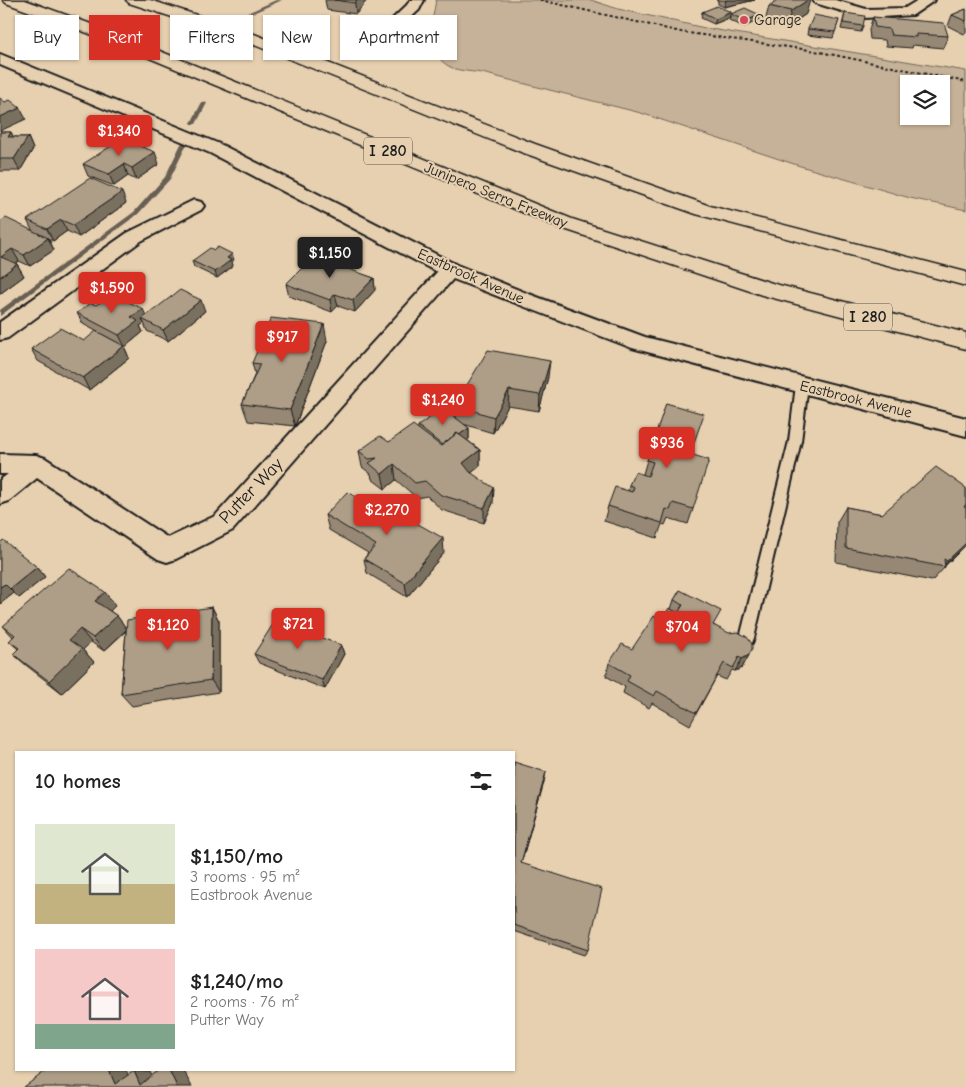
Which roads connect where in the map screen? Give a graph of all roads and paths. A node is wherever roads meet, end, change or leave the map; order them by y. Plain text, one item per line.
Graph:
1 (11, 0) edge
2 (134, 0) edge
3 (185, 0) edge
4 (417, 0) edge
5 (540, 0) edge
6 (820, 0) edge
7 (928, 0) edge
8 (181, 15) edge
9 (220, 15) edge
10 (405, 15) edge
11 (253, 39) edge
12 (0, 59) edge
13 (966, 82) edge
14 (194, 206) dead end
15 (450, 270) junction
16 (966, 279) edge
17 (0, 333) edge
18 (966, 341) edge
19 (802, 385) junction
20 (966, 427) edge
21 (0, 464) edge
22 (36, 466) junction
23 (0, 494) edge
24 (747, 638) edge

1 - 18 highway, Junipero Serra Freeway / I 280
2 - 8 highway
3 - 9 highway
4 - 10 street
5 - 13 path
6 - 7 street
11 - 16 highway
12 - 15 street, Eastbrook Avenue
14 - 17 street
15 - 19 street, Eastbrook Avenue
15 - 22 street, Putter Way
19 - 20 street, Eastbrook Avenue
19 - 24 lane
21 - 22 street, Putter Way
22 - 23 street

